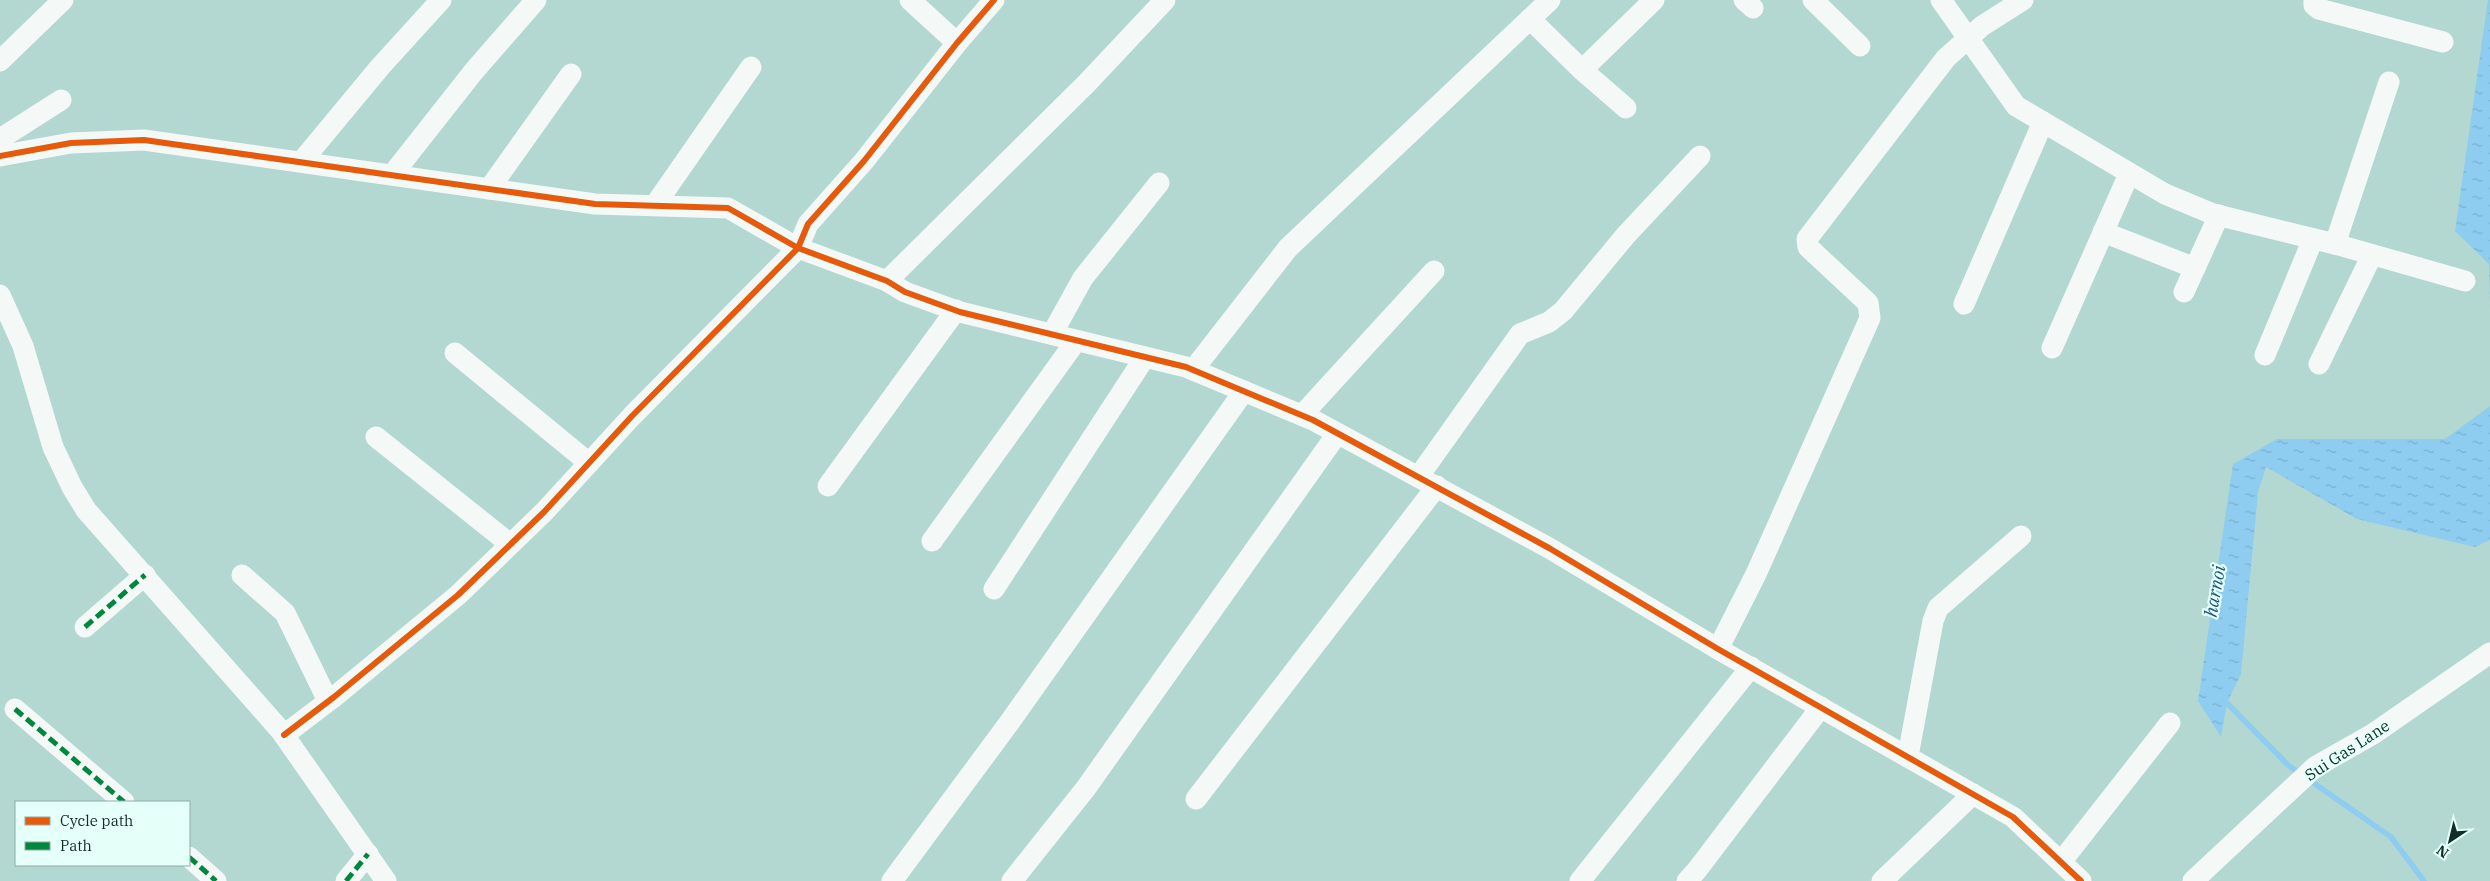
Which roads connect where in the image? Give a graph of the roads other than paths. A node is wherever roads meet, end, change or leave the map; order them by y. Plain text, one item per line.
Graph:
1 (63, 0) edge
2 (441, 0) edge
3 (536, 0) edge
4 (910, 0) edge
5 (994, 0) edge
6 (1165, 0) edge
7 (1550, 0) edge
8 (1654, 0) edge
9 (1812, 0) edge
10 (1940, 0) edge
11 (2023, 0) edge
12 (2314, 0) edge
13 (1530, 20) junction
14 (1968, 40) junction
15 (2443, 42) dead end
16 (957, 43) junction
17 (1860, 46) dead end
18 (0, 61) edge
19 (751, 67) dead end
20 (1582, 70) junction
21 (571, 74) dead end
22 (2389, 82) dead end
23 (61, 100) dead end
24 (1626, 108) dead end
25 (2043, 122) junction
26 (0, 139) edge
27 (0, 156) edge
28 (1700, 156) dead end
29 (302, 161) junction
30 (392, 174) junction
31 (2129, 174) junction
32 (1159, 183) dead end
33 (489, 189) junction
34 (655, 205) junction
35 (2219, 215) junction
36 (2103, 232) junction
37 (2312, 238) junction
38 (2335, 244) junction
39 (798, 248) junction
40 (2372, 255) junction
41 (2195, 268) junction
42 (1434, 271) dead end
43 (2465, 281) dead end
44 (888, 282) junction
45 (2184, 292) dead end
46 (0, 295) edge
47 (1964, 304) dead end
48 (956, 310) junction
49 (1052, 334) junction
50 (1076, 341) junction
51 (2052, 348) dead end
52 (455, 353) dead end
53 (2266, 355) dead end
54 (1145, 357) junction
55 (2319, 364) dead end
56 (1193, 370) junction
57 (1244, 391) junction
58 (1302, 415) junction
59 (1337, 434) junction
60 (376, 437) dead end
61 (589, 464) junction
62 (1428, 481) junction
63 (828, 486) dead end
64 (2021, 536) dead end
65 (932, 541) dead end
66 (510, 544) junction
67 (145, 575) junction
68 (242, 575) dead end
69 (994, 589) dead end
70 (85, 627) dead end
71 (1718, 649) junction
72 (2490, 653) edge
73 (1751, 667) junction
74 (328, 701) junction
75 (1821, 707) junction
76 (15, 709) dead end
77 (2170, 723) dead end
78 (284, 735) junction
79 (1908, 756) junction
80 (1973, 794) junction
81 (1196, 799) dead end
82 (123, 801) edge
83 (368, 854) junction
84 (190, 858) edge
85 (2061, 862) junction
86 (216, 881) edge
87 (346, 881) edge
88 (386, 881) edge
89 (892, 881) edge
90 (1012, 881) edge
91 (1580, 881) edge
92 (1687, 881) edge
93 (1882, 881) edge
94 (2081, 881) edge
95 (2193, 881) edge

1 - 18 street
2 - 29 street
3 - 30 street
4 - 16 street
5 - 16 street
6 - 44 street
7 - 13 street
8 - 20 street
9 - 17 street
10 - 14 street
11 - 14 street
12 - 15 street
13 - 20 street
13 - 56 street
14 - 25 street
14 - 71 street
16 - 39 street
19 - 34 street
20 - 24 street
21 - 33 street
22 - 38 street
23 - 26 street
25 - 31 street
25 - 47 street
27 - 29 street
28 - 62 street
29 - 30 street
30 - 33 street
31 - 35 street
31 - 36 street
32 - 49 street
33 - 34 street
34 - 39 street
35 - 37 street
35 - 41 street
36 - 41 street
36 - 51 street
37 - 38 street
37 - 53 street
38 - 40 street
39 - 44 street
39 - 61 street
40 - 43 street
40 - 55 street
41 - 45 street
42 - 58 street
44 - 48 street
46 - 67 street
48 - 49 street
48 - 63 street
49 - 50 street
50 - 54 street
50 - 65 street
52 - 61 street
54 - 56 street
54 - 69 street
56 - 57 street
57 - 58 street
57 - 89 street
58 - 59 street
59 - 62 street
59 - 90 street
60 - 66 street
61 - 66 street
62 - 71 street
62 - 81 street
64 - 79 street
66 - 74 street
67 - 70 street
67 - 78 street
68 - 74 street
71 - 73 street
72 - 95 street, Sui Gas Lane
73 - 75 street
73 - 91 street
74 - 78 street
75 - 79 street
75 - 92 street
76 - 82 street
77 - 85 street
78 - 83 street
79 - 80 street
80 - 85 street
80 - 93 street
83 - 87 street
83 - 88 street
84 - 86 street
85 - 94 street

